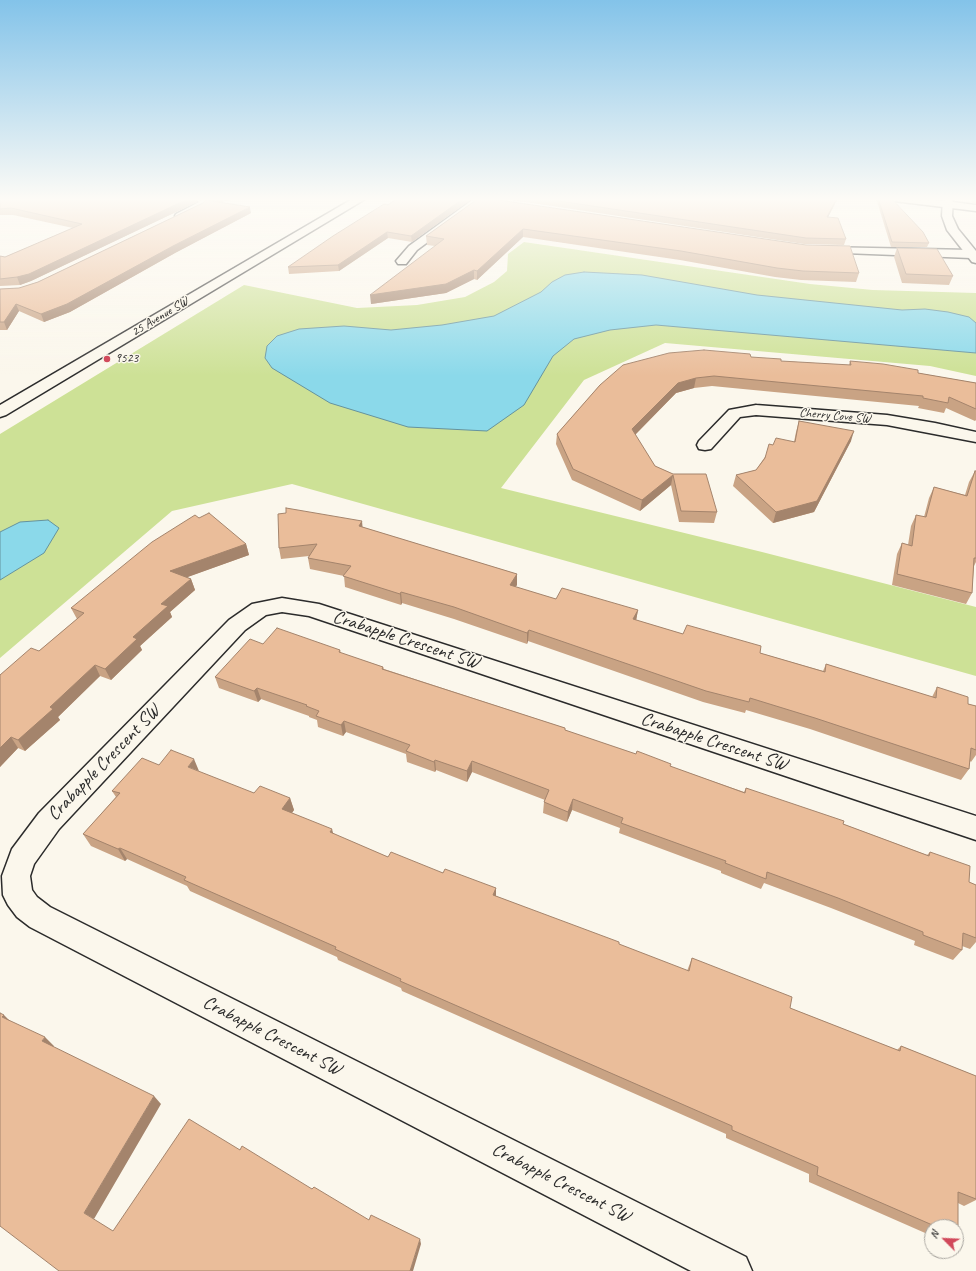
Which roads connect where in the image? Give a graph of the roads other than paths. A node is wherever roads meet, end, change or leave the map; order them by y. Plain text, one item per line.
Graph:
1 (262, 257) edge
2 (405, 257) edge
3 (402, 261) dead end
4 (0, 412) edge
5 (976, 437) edge
6 (705, 445) dead end
7 (976, 828) edge
8 (732, 1271) edge

1 - 4 street, 25 Avenue SW
2 - 3 street
5 - 6 street, Cherry Cove SW
7 - 8 street, Crabapple Crescent SW

